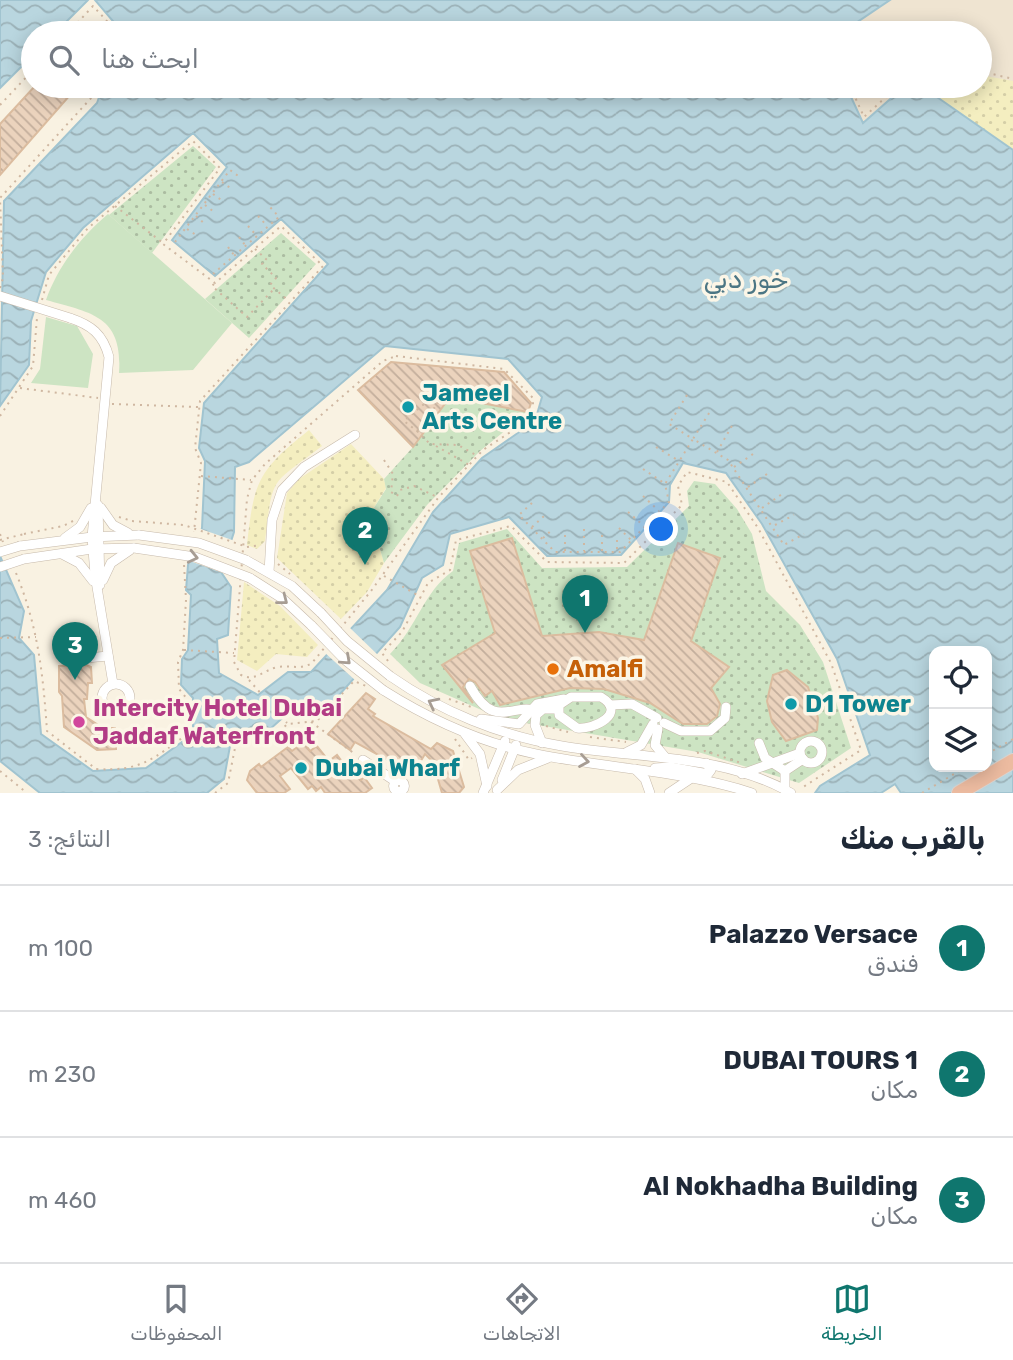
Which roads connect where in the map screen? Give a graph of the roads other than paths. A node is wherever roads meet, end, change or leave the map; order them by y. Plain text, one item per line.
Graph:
1 (0, 296) edge
2 (355, 435) dead end
3 (96, 496) junction
4 (139, 535) junction
5 (96, 536) junction
6 (62, 540) junction
7 (270, 540) junction
8 (134, 548) junction
9 (3, 549) edge
10 (96, 549) junction
11 (58, 553) junction
12 (246, 560) junction
13 (0, 568) edge
14 (269, 572) junction
15 (99, 592) junction
16 (108, 656) junction
17 (65, 660) dead end
18 (113, 684) dead end
19 (470, 686) dead end
20 (566, 699) junction
21 (610, 708) junction
22 (726, 708) dead end
23 (558, 709) junction
24 (535, 710) junction
25 (470, 719) junction
26 (522, 722) junction
27 (657, 723) junction
28 (535, 726) junction
29 (458, 728) junction
30 (508, 733) junction
31 (519, 737) junction
32 (542, 743) junction
33 (759, 743) dead end
34 (504, 745) junction
35 (515, 748) junction
36 (622, 753) junction
37 (559, 757) junction
38 (665, 757) junction
39 (363, 760) road end
40 (1013, 761) edge
41 (706, 763) junction
42 (768, 763) junction
43 (635, 769) junction
44 (647, 771) junction
45 (784, 772) junction
46 (742, 774) junction
47 (693, 778) junction
48 (485, 789) edge
49 (398, 790) edge
50 (496, 791) edge
51 (789, 792) edge
52 (650, 793) edge
53 (668, 793) edge
54 (752, 793) edge
55 (959, 793) edge

1 - 3 street, bridge
2 - 7 street
3 - 4 street
3 - 5 street
3 - 6 street
4 - 5 street
4 - 12 street, bridge
5 - 6 street
5 - 10 street
6 - 9 street, bridge
7 - 12 street
7 - 14 street
8 - 10 street
8 - 15 street
8 -> 29 street, bridge
10 - 11 street
10 - 15 street
11 - 13 street, bridge
11 - 15 street
12 - 14 street
25 -> 14 street, bridge
15 - 16 street
16 - 17 street
16 - 18 street
19 - 24 street
20 - 21 street
20 - 23 street
20 - 24 street
21 - 23 street
21 - 27 street
22 - 27 street
23 - 24 street
24 - 26 street
24 - 28 street
25 - 26 street
25 - 30 street
26 - 28 street
27 - 36 street
27 - 38 street
28 - 32 street
29 - 34 street
29 - 48 street
30 - 31 street
30 - 34 street
31 - 32 street
31 - 35 street
32 - 36 street
33 - 42 street
34 - 35 street
34 - 48 street
35 - 37 street
35 - 50 street
36 - 38 street
37 -> 43 street
37 - 50 street
38 - 41 street
39 - 49 street
40 - 55 highway
41 - 44 street
41 - 46 street
42 - 45 street
42 - 45 street
42 - 46 street
43 - 44 street
43 - 52 street
44 - 47 street
45 - 51 street
46 - 51 street
47 - 53 street
47 - 54 street

